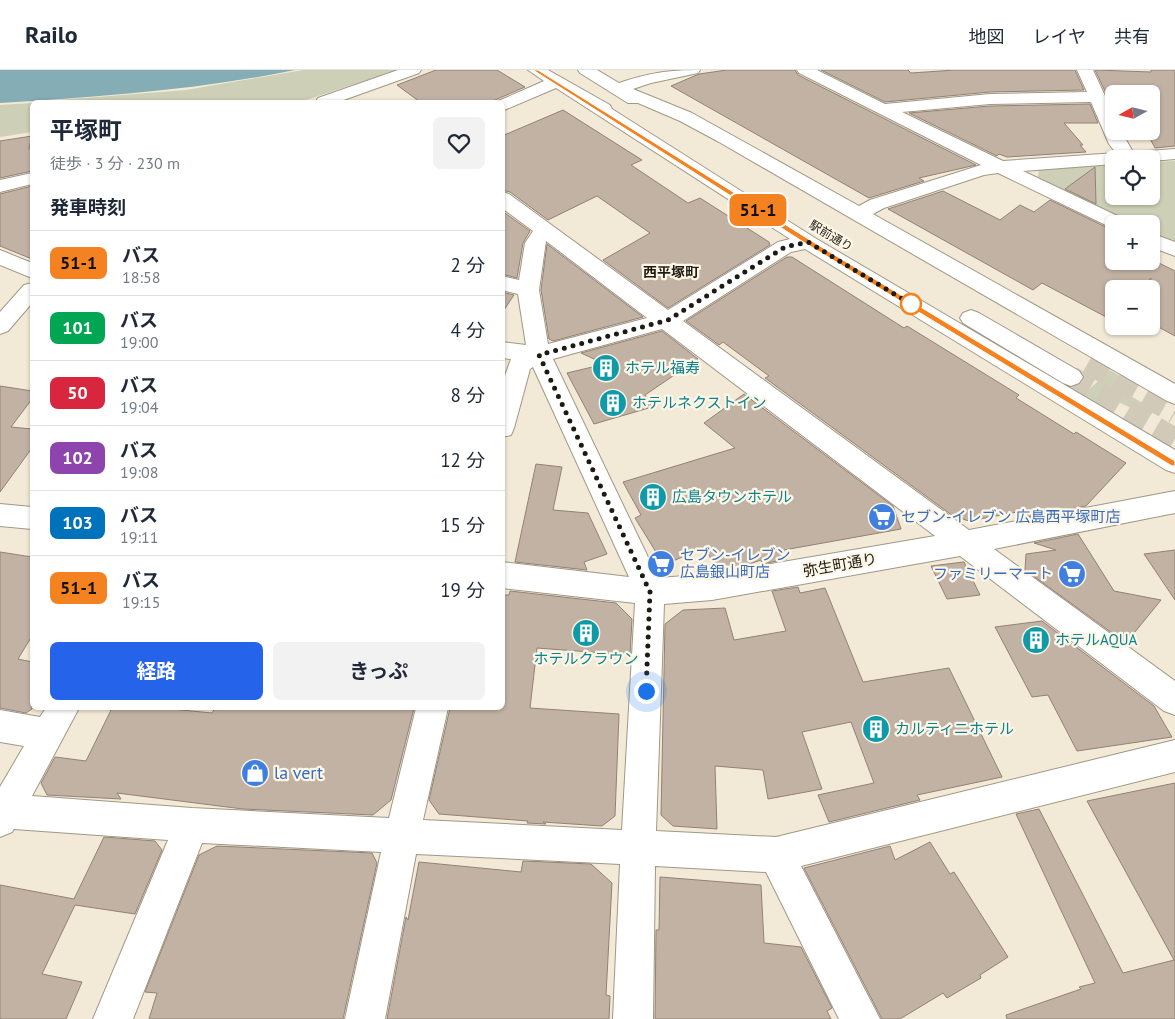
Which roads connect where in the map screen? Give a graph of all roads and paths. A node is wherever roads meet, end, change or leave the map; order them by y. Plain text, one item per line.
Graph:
1 (413, 70) edge
2 (536, 70) edge
3 (586, 70) edge
4 (692, 70) edge
5 (805, 70) edge
6 (1086, 70) edge
7 (556, 82) junction
8 (618, 89) junction
9 (1097, 97) junction
10 (335, 100) edge
11 (588, 101) junction
12 (505, 105) edge
13 (882, 109) junction
14 (1123, 150) edge
15 (1175, 154) edge
16 (1160, 155) edge
17 (1105, 159) edge
18 (1000, 167) junction
19 (30, 179) edge
20 (0, 186) edge
21 (505, 200) edge
22 (859, 214) junction
23 (1105, 217) edge
24 (544, 230) junction
25 (808, 242) junction
26 (1160, 243) edge
27 (1175, 250) edge
28 (0, 257) edge
29 (30, 270) edge
30 (505, 284) edge
31 (528, 290) junction
32 (30, 292) edge
33 (668, 320) junction
34 (0, 326) edge
35 (505, 350) edge
36 (539, 355) junction
37 (1088, 363) tunnel mouth
38 (1071, 377) tunnel mouth
39 (1175, 395) edge
40 (505, 417) edge
41 (1175, 463) edge
42 (1175, 502) edge
43 (0, 515) edge
44 (30, 518) edge
45 (965, 543) junction
46 (505, 575) edge
47 (650, 592) junction
48 (1175, 700) edge
49 (432, 710) edge
50 (56, 721) edge
51 (0, 726) edge
52 (1175, 756) edge
53 (3, 816) edge
54 (192, 825) junction
55 (402, 836) junction
56 (638, 848) junction
57 (776, 855) junction
58 (113, 1019) edge
59 (365, 1019) edge
60 (633, 1019) edge
61 (860, 1019) edge

1 - 10 street
2 - 7 street, 駅前通り
3 - 8 street
4 - 8 street
5 - 13 street
6 - 9 street
7 - 11 street, 駅前通り
7 - 12 street
8 - 22 street
8 - 37 street
9 - 13 street
9 - 14 street
11 - 25 street
11 - 38 street, 駅前通り
13 - 18 street
15 - 16 street
17 - 18 street
18 - 22 street
18 - 23 street
19 - 20 street
21 - 24 street
22 - 39 street
24 - 31 street
24 - 33 street
25 - 33 street
25 - 41 street
26 - 27 street
28 - 29 street
30 - 31 street
31 - 36 street
32 - 34 street
33 - 36 street
33 - 45 street
35 - 36 street
36 - 40 street
36 - 47 street
42 - 45 street, 弥生町通り
43 - 44 street
45 - 47 street, 弥生町通り
45 - 48 street
46 - 47 street, 弥生町通り
47 - 56 street
49 - 55 street
50 - 51 street
50 - 53 street
52 - 57 street
53 - 54 street
54 - 55 street
54 - 58 street
55 - 56 street
55 - 59 street
56 - 57 street
56 - 60 street
57 - 61 street

